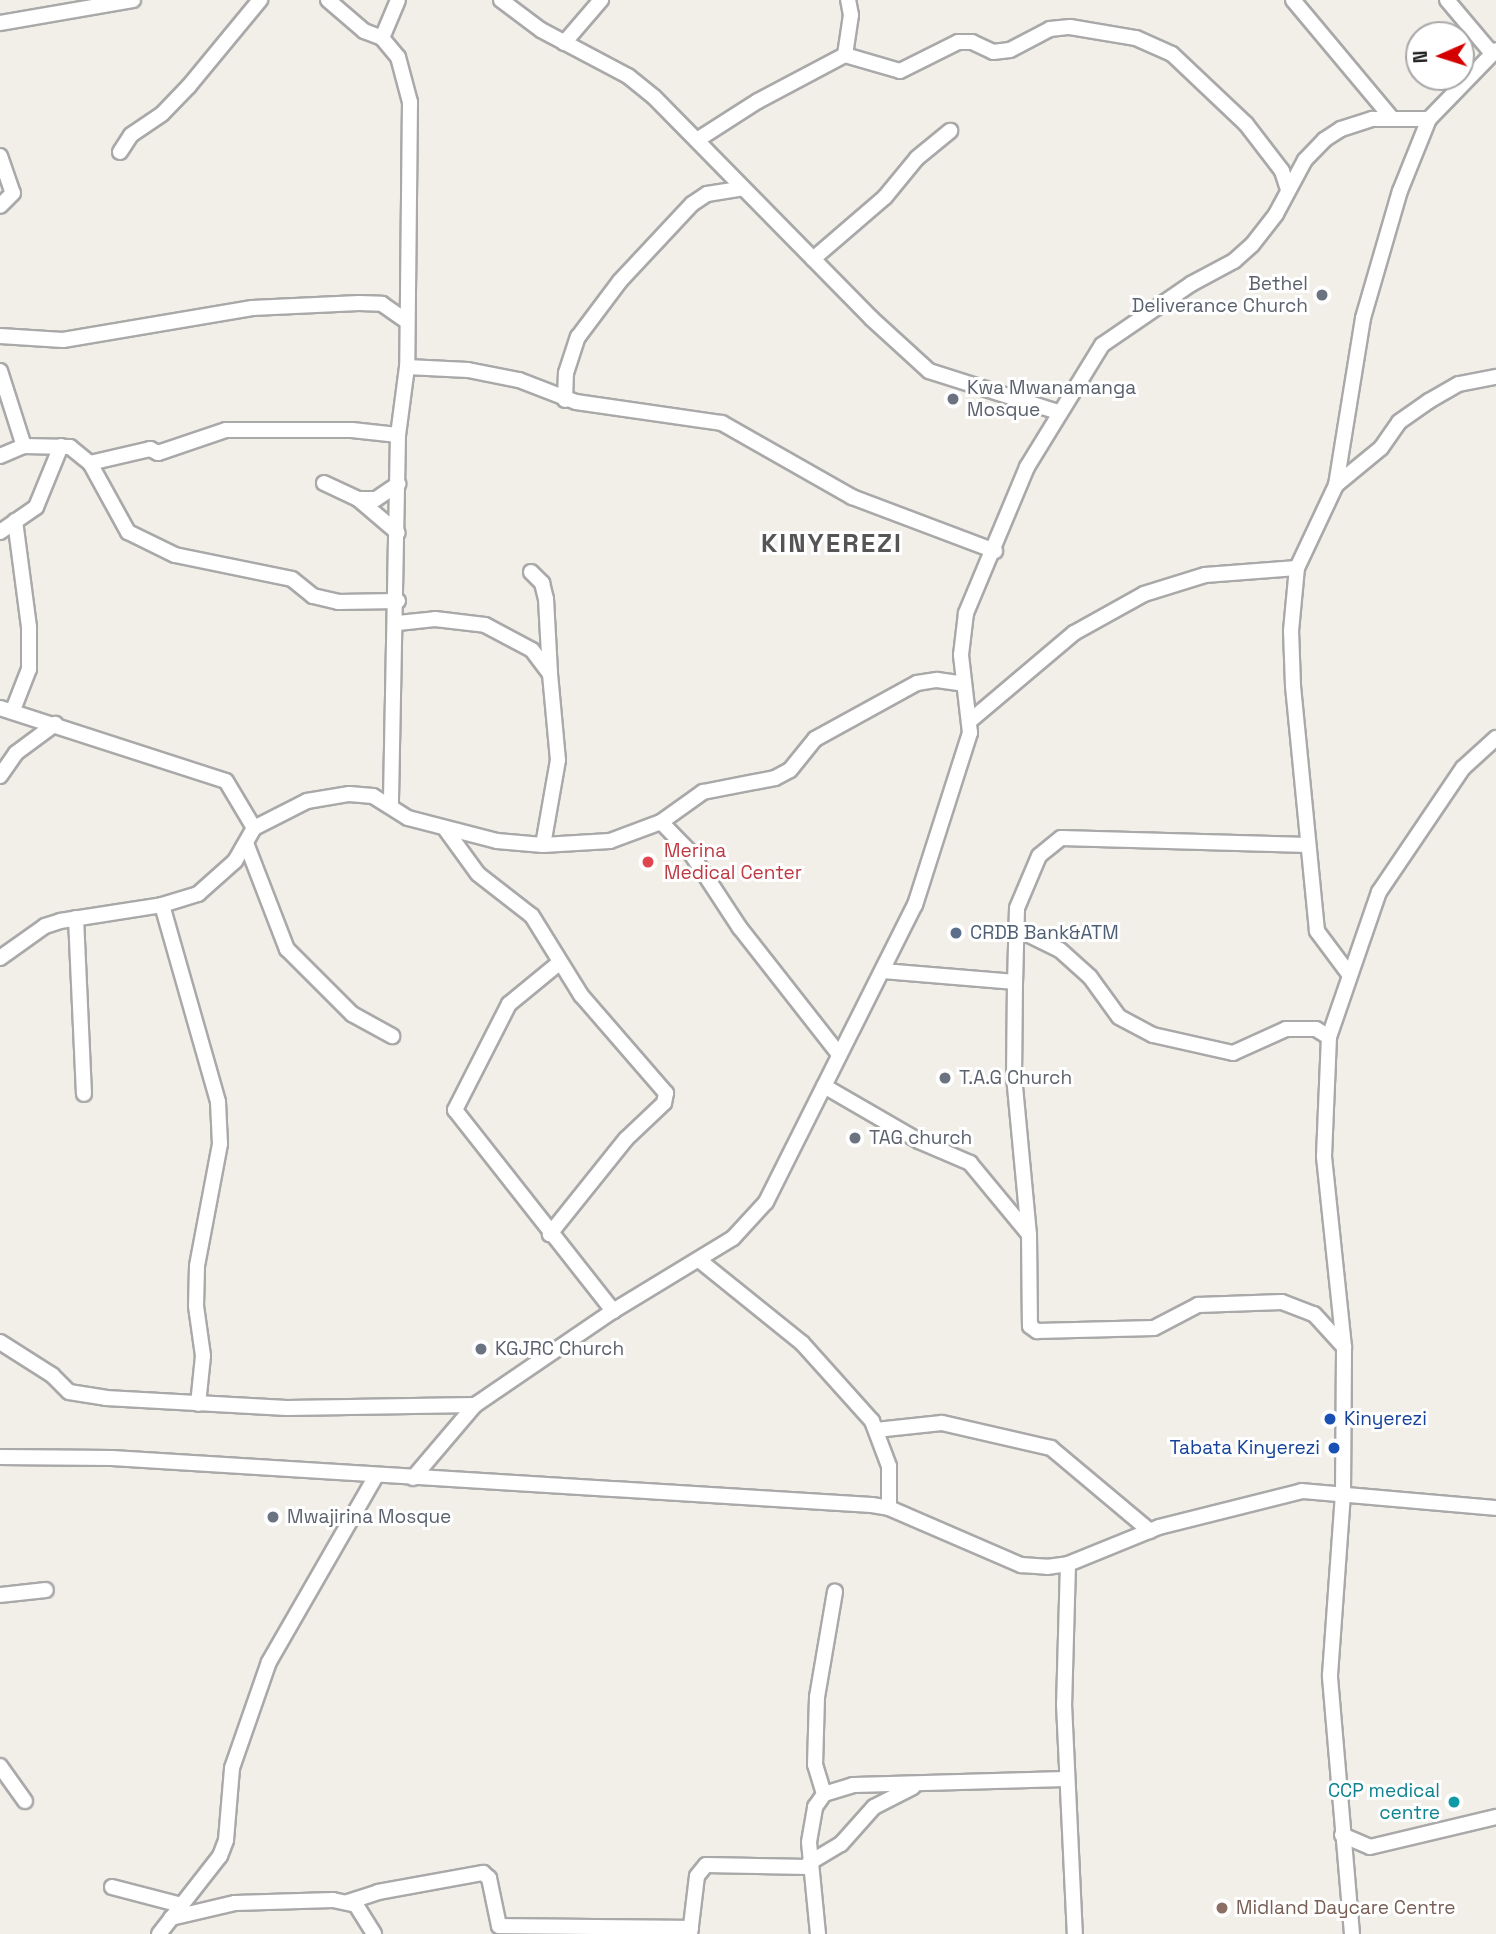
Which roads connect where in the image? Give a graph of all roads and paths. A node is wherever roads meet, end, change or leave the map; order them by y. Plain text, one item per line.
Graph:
1 (133, 0) edge
2 (260, 0) edge
3 (328, 0) edge
4 (398, 0) edge
5 (501, 0) edge
6 (601, 0) edge
7 (848, 0) edge
8 (1293, 0) edge
9 (1447, 0) edge
10 (0, 23) edge
11 (382, 38) junction
12 (564, 43) junction
13 (1494, 51) edge
14 (845, 55) junction
15 (1391, 117) junction
16 (1429, 119) junction
17 (950, 131) dead end
18 (697, 140) junction
19 (120, 152) dead end
20 (0, 156) edge
21 (743, 188) junction
22 (1288, 188) junction
23 (0, 206) edge
24 (813, 259) junction
25 (405, 320) junction
26 (0, 336) edge
27 (407, 367) junction
28 (0, 371) edge
29 (1496, 377) edge
30 (565, 400) junction
31 (1058, 412) junction
32 (398, 435) junction
33 (24, 446) junction
34 (61, 446) junction
35 (0, 456) edge
36 (90, 463) junction
37 (324, 483) dead end
38 (398, 484) junction
39 (1336, 485) junction
40 (358, 499) junction
41 (15, 521) junction
42 (0, 532) edge
43 (398, 533) junction
44 (995, 551) junction
45 (1297, 568) junction
46 (531, 572) dead end
47 (398, 601) junction
48 (398, 623) junction
49 (550, 674) junction
50 (964, 684) junction
51 (6, 709) edge
52 (971, 720) junction
53 (55, 724) junction
54 (1496, 738) edge
55 (0, 776) edge
56 (391, 804) junction
57 (661, 822) junction
58 (254, 828) junction
59 (446, 830) junction
60 (246, 843) junction
61 (543, 845) junction
62 (1308, 845) junction
63 (162, 905) junction
64 (76, 918) junction
65 (1016, 934) junction
66 (0, 958) edge
67 (559, 963) junction
68 (884, 971) junction
69 (1349, 974) junction
70 (1015, 982) junction
71 (392, 1037) dead end
72 (1329, 1037) junction
73 (838, 1053) junction
74 (824, 1086) junction
75 (84, 1094) dead end
76 (550, 1234) junction
77 (1029, 1234) junction
78 (699, 1259) junction
79 (612, 1311) junction
80 (0, 1342) edge
81 (1344, 1348) junction
82 (198, 1404) junction
83 (475, 1405) junction
84 (876, 1430) junction
85 (0, 1457) edge
86 (376, 1476) junction
87 (413, 1478) junction
88 (1343, 1494) junction
89 (889, 1508) junction
90 (1496, 1508) edge
91 (1150, 1531) junction
92 (1068, 1564) junction
93 (46, 1590) dead end
94 (835, 1592) dead end
95 (0, 1594) edge
96 (0, 1766) edge
97 (1067, 1779) junction
98 (921, 1783) junction
99 (824, 1794) junction
100 (25, 1801) dead end
101 (1496, 1817) edge
102 (1342, 1835) junction
103 (808, 1865) junction
104 (111, 1887) dead end
105 (348, 1902) junction
106 (181, 1905) junction
107 (171, 1918) junction
108 (691, 1931) edge
109 (159, 1934) edge
110 (374, 1934) edge
111 (818, 1934) edge
112 (1075, 1934) edge
113 (1352, 1934) edge

1 - 10 street
2 - 19 street
3 - 11 street
4 - 11 street
5 - 12 street
6 - 12 street
7 - 14 street
8 - 15 street
9 - 13 street
11 - 25 street
12 - 18 street
13 - 16 street
14 - 18 street
14 - 22 street
15 - 16 street
15 - 22 street
16 - 39 street
17 - 24 street
18 - 21 street
20 - 23 street
21 - 24 street
21 - 30 street
22 - 31 street
24 - 31 street
25 - 26 street
25 - 27 street
27 - 30 street
27 - 32 street
28 - 33 street
29 - 39 street
30 - 44 street
31 - 44 street
32 - 36 street
32 - 38 street
33 - 34 street
33 - 35 street
34 - 36 street
34 - 41 street
36 - 47 street
37 - 40 street
38 - 40 street
38 - 43 street
39 - 45 street
40 - 43 street
41 - 42 street
41 - 51 street
43 - 47 street
44 - 50 street
45 - 52 street
45 - 62 street
46 - 49 street
47 - 48 street
48 - 49 street
48 - 56 street
49 - 61 street
50 - 52 street
50 - 57 street
51 - 53 street
52 - 68 street
53 - 55 street
53 - 58 street
54 - 69 street
56 - 58 street
56 - 59 street
57 - 61 street
57 - 73 street
58 - 60 street
59 - 61 street
59 - 67 street
60 - 63 street
60 - 71 street
62 - 65 street
62 - 69 street
63 - 64 street
63 - 82 street
64 - 66 street
64 - 75 street
65 - 70 street
65 - 72 street
67 - 76 street
67 - 76 street
68 - 70 street
68 - 73 street
69 - 72 street
70 - 77 street
72 - 81 street
73 - 74 street
74 - 77 street
74 - 78 street
76 - 79 street
77 - 81 street
78 - 79 street
78 - 84 street
79 - 83 street
80 - 82 street
81 - 88 street
82 - 83 street
83 - 87 street
84 - 89 street
84 - 91 street
85 - 86 street
86 - 87 street
86 - 106 street
87 - 89 street
88 - 90 street
88 - 91 street
88 - 102 street
89 - 92 street
91 - 92 street
92 - 97 street
93 - 95 street
94 - 99 street
96 - 100 street
97 - 98 street
97 - 112 street
98 - 99 street
98 - 103 street
99 - 103 street
101 - 102 street
102 - 113 street
103 - 108 street
103 - 111 street
104 - 106 street
105 - 107 street
105 - 108 street
105 - 110 street
106 - 107 street
107 - 109 street

